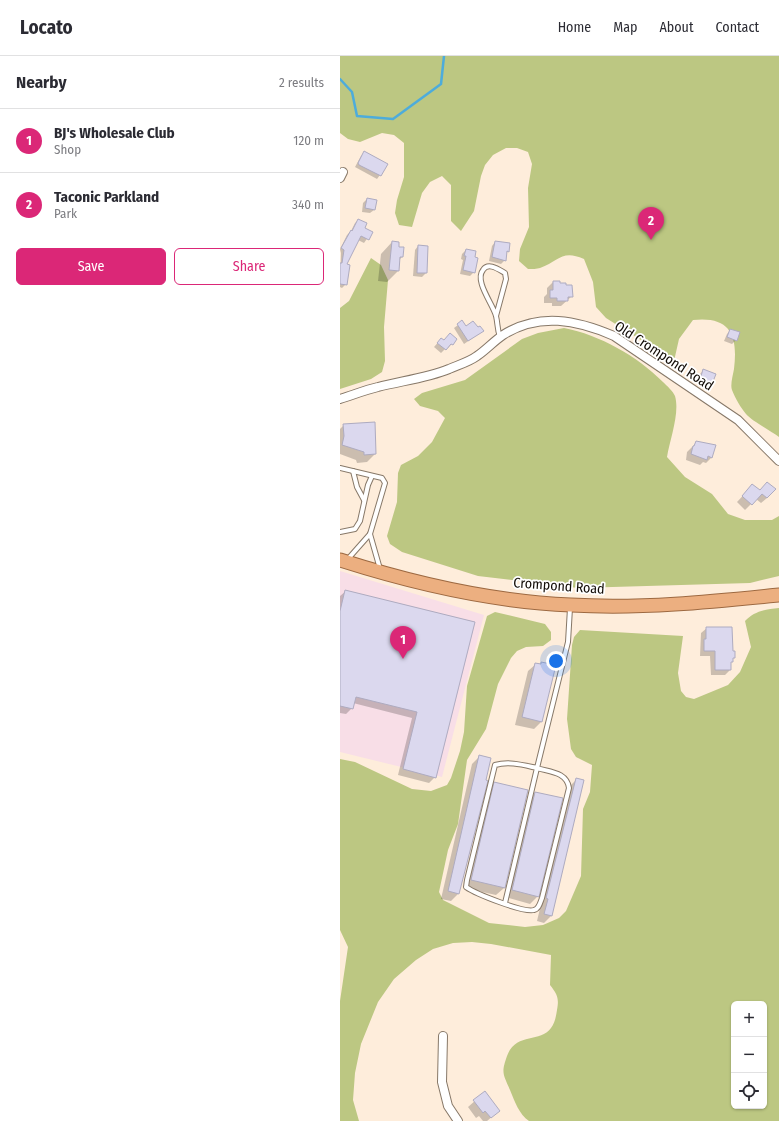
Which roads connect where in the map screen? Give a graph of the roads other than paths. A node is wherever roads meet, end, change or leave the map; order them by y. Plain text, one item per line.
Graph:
1 (496, 316) junction
2 (500, 337) junction
3 (340, 399) edge
4 (779, 460) edge
5 (340, 468) edge
6 (353, 471) junction
7 (372, 476) junction
8 (364, 501) junction
9 (340, 532) edge
10 (370, 534) junction
11 (343, 561) edge
12 (381, 572) junction
13 (779, 595) edge
14 (570, 605) junction
15 (537, 768) junction
16 (504, 903) junction
17 (443, 1036) dead end
18 (458, 1121) edge

1 - 1 lane
1 - 2 lane
2 - 3 street, Old Crompond Road
2 - 4 street, Old Crompond Road
5 - 6 lane
6 - 7 lane
6 - 8 lane
7 - 8 lane
7 - 10 lane
8 - 9 lane
10 - 11 lane
10 - 12 lane
11 - 12 highway, Crompond Road
12 - 14 highway, Crompond Road
13 - 14 highway, Crompond Road
14 - 15 lane
15 - 16 lane
15 - 16 lane
15 - 16 lane
17 - 18 street

